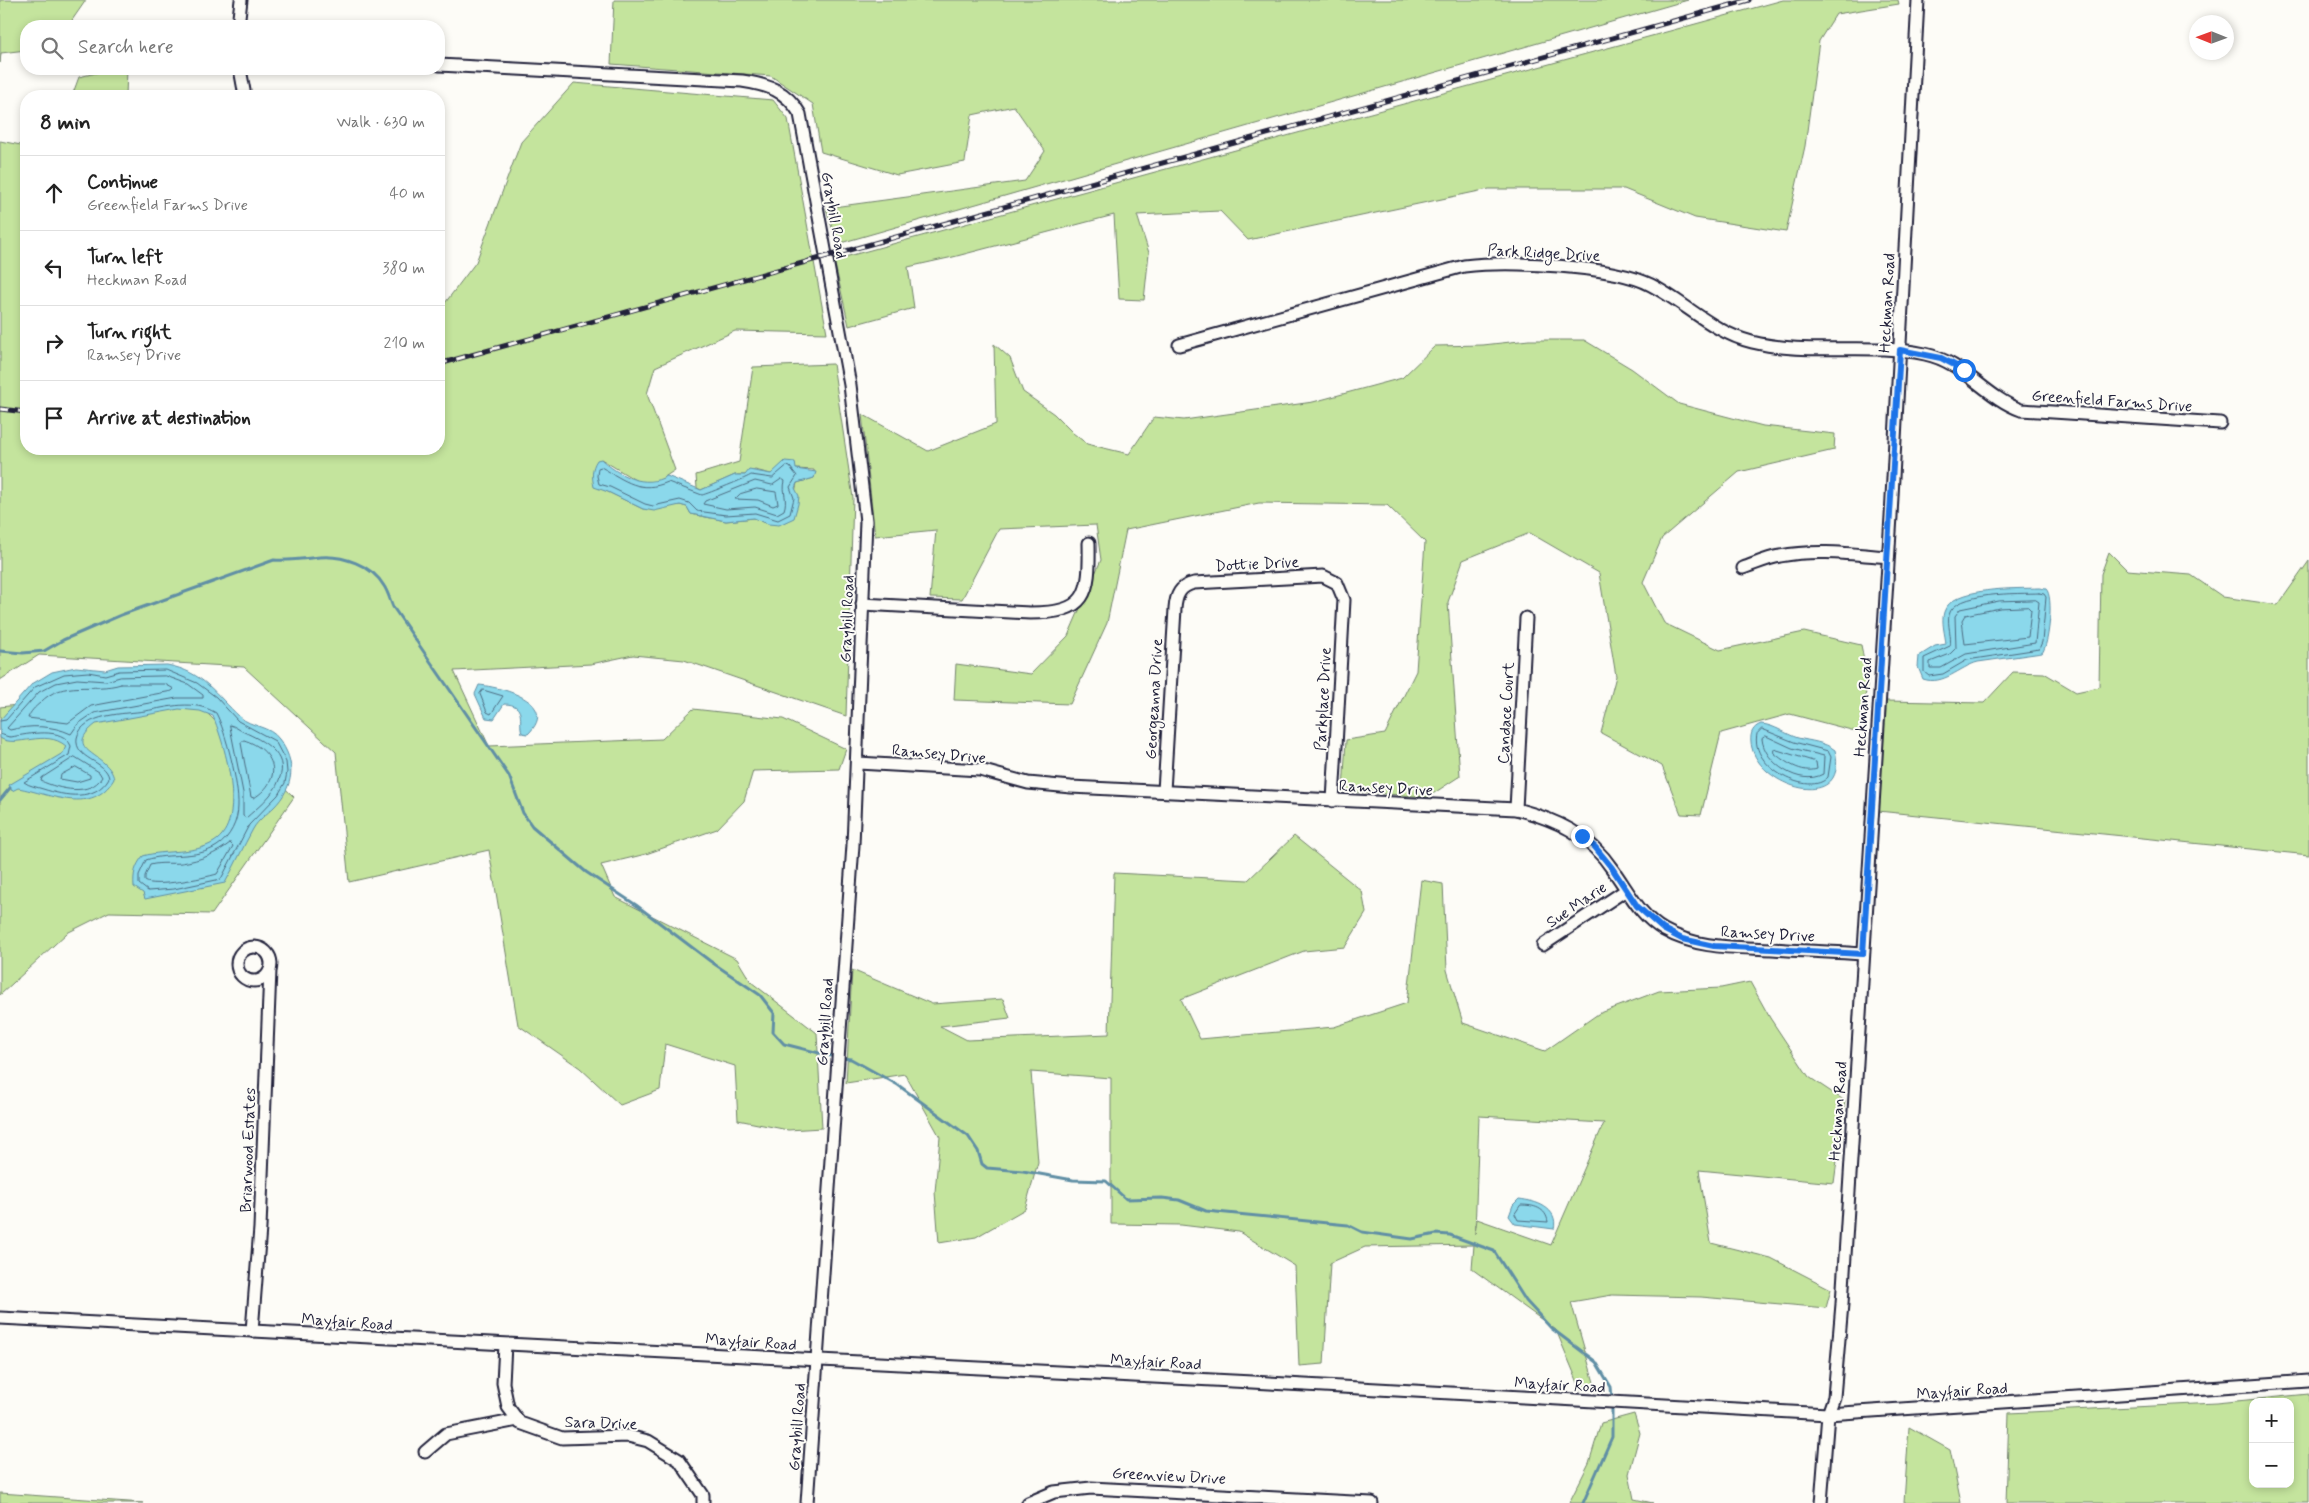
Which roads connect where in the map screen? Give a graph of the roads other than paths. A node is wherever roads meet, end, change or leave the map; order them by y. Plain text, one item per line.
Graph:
1 (241, 0) edge
2 (1918, 0) edge
3 (239, 20) edge
4 (445, 65) edge
5 (241, 75) edge
6 (244, 90) edge
7 (1179, 345) dead end
8 (1900, 350) junction
9 (2220, 423) dead end
10 (1089, 543) dead end
11 (1888, 557) junction
12 (1743, 568) dead end
13 (1344, 600) joint
14 (862, 604) junction
15 (1175, 609) joint
16 (1526, 618) dead end
17 (858, 763) junction
18 (1164, 791) junction
19 (1333, 801) junction
20 (1516, 809) junction
21 (1626, 890) junction
22 (1543, 945) dead end
23 (1863, 954) junction
24 (270, 970) dead end
25 (0, 1318) edge
26 (252, 1331) junction
27 (505, 1345) junction
28 (818, 1361) junction
29 (2309, 1381) edge
30 (1828, 1414) junction
31 (518, 1420) junction
32 (425, 1452) dead end
33 (1135, 1490) junction
34 (703, 1503) edge
35 (807, 1503) edge
36 (1028, 1503) edge
37 (1134, 1503) edge
38 (1372, 1503) edge
39 (1821, 1503) edge

1 - 3 street
2 - 8 street, Heckman Road
4 - 14 street, Graybill Road
5 - 6 street
7 - 8 street, Park Ridge Drive
8 - 9 street, Greenfield Farms Drive
8 - 11 street, Heckman Road
10 - 14 street
11 - 12 street
11 - 23 street, Heckman Road
13 - 15 street, Dottie Drive
13 - 19 street, Parkplace Drive
14 - 17 street, Graybill Road
15 - 18 street, Georgeanna Drive
16 - 20 street, Candace Court
17 - 18 street, Ramsey Drive
17 - 28 street, Graybill Road
18 - 19 street, Ramsey Drive
19 - 20 street, Ramsey Drive
20 - 21 street, Ramsey Drive
21 - 22 street, Sue Marie
21 - 23 street, Ramsey Drive
23 - 30 street, Heckman Road
24 - 26 street, Briarwood Estates
25 - 26 street, Mayfair Road
26 - 27 street, Mayfair Road
27 - 28 street, Mayfair Road
27 - 31 street
28 - 30 street, Mayfair Road
28 - 35 street, Graybill Road
29 - 30 street, Mayfair Road
30 - 39 street, Heckman Road
31 - 32 street
31 - 34 street, Sara Drive
33 - 36 street, Greenview Drive
33 - 37 street
33 - 38 street, Greenview Drive

